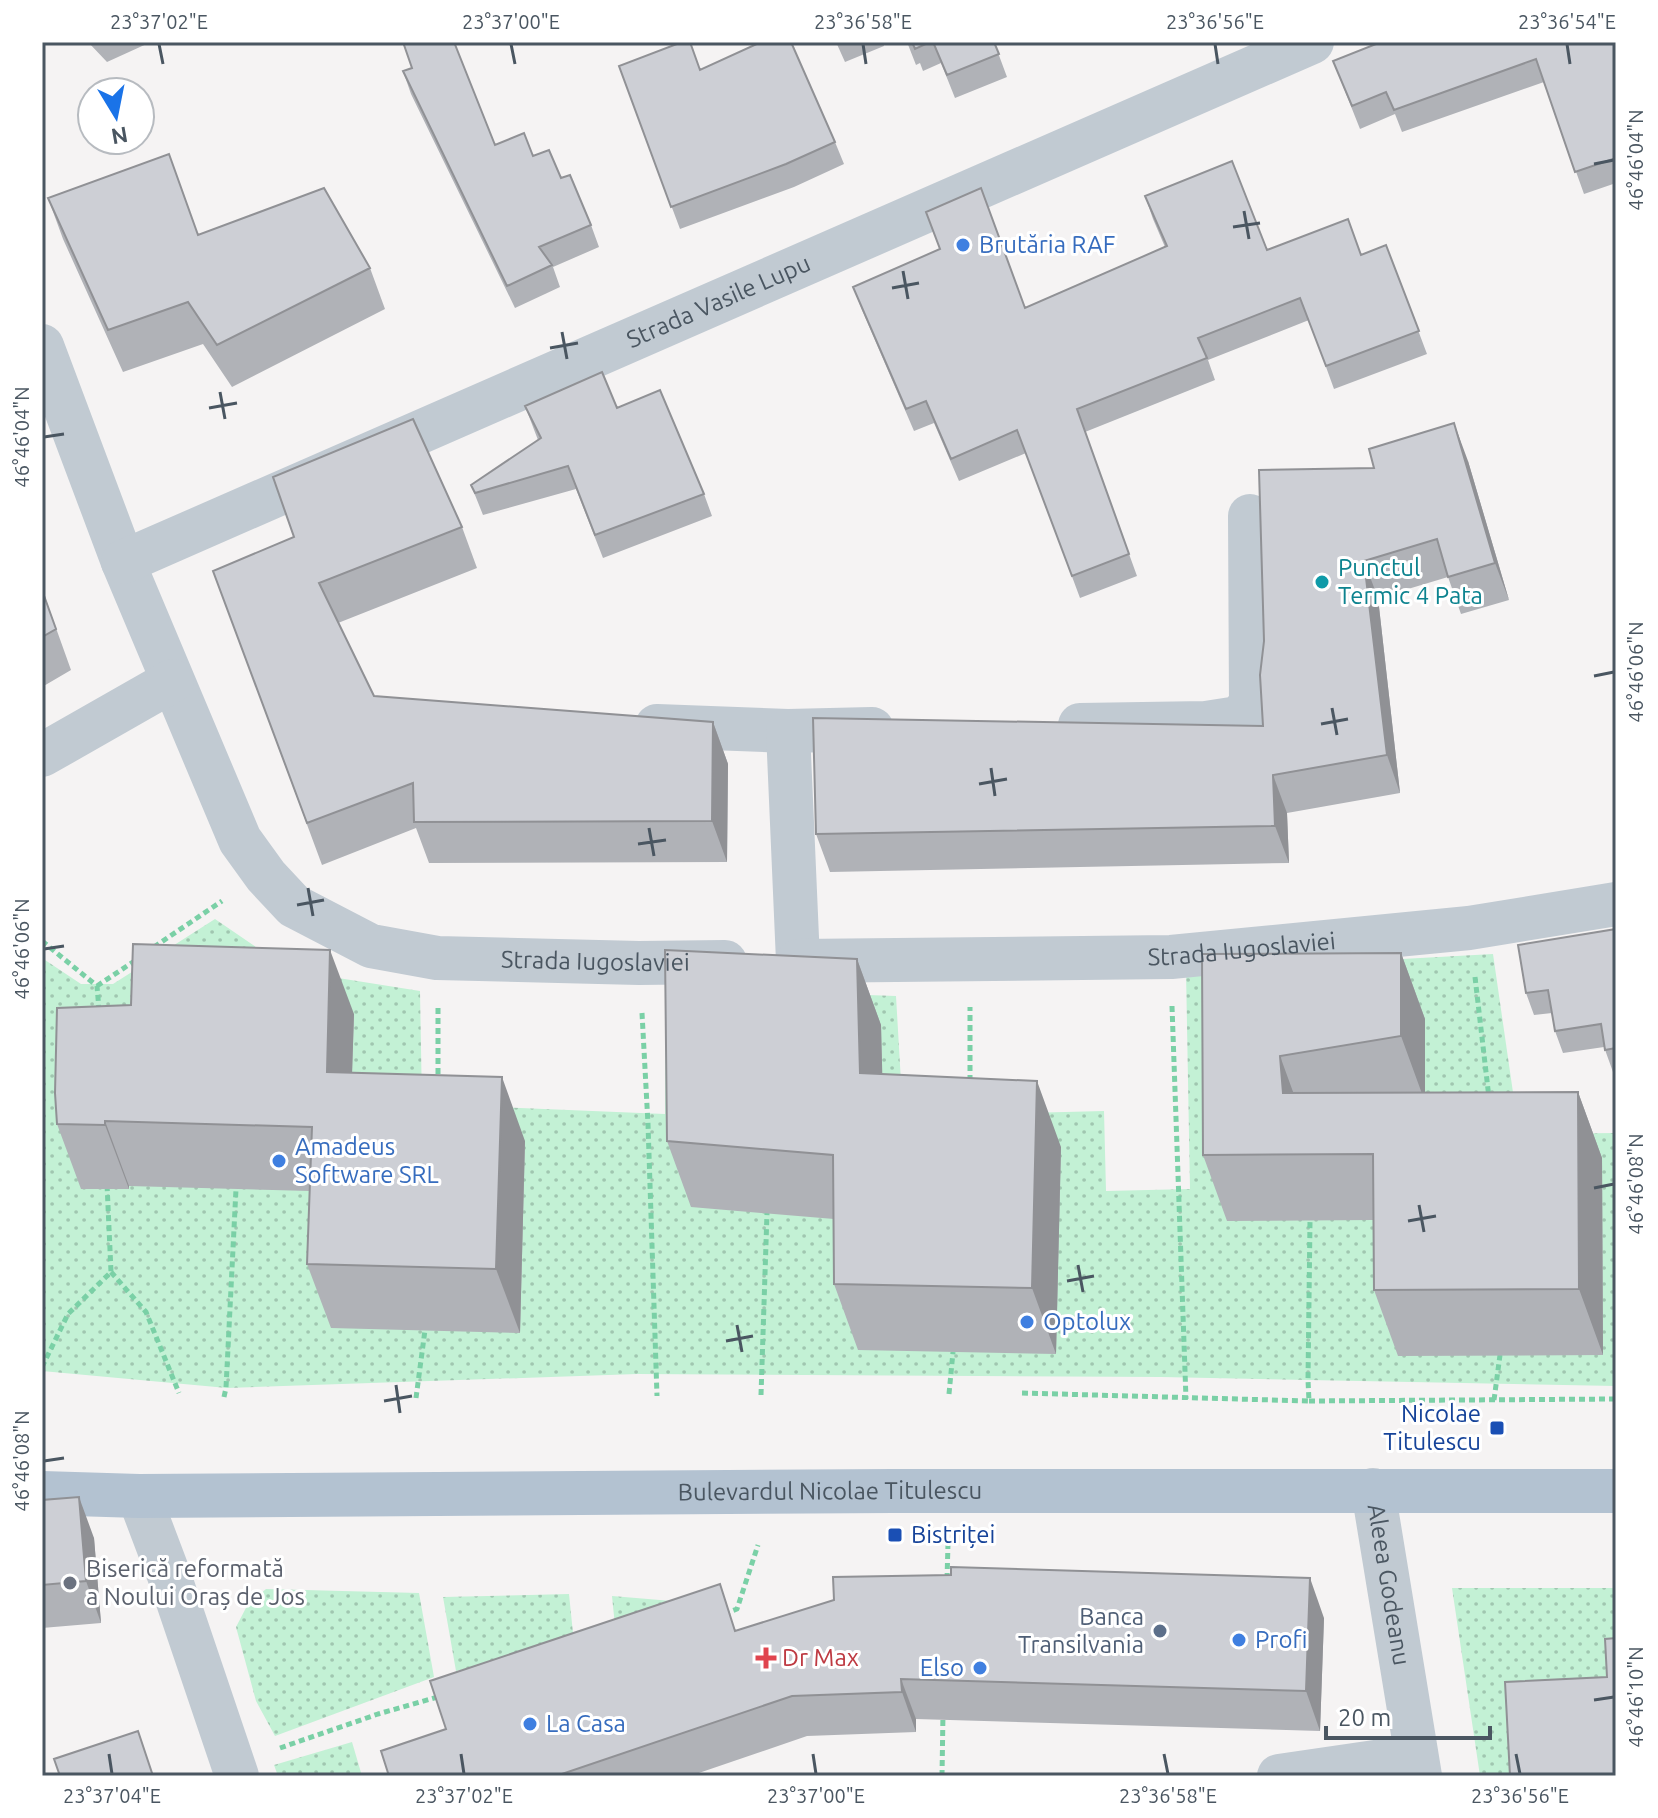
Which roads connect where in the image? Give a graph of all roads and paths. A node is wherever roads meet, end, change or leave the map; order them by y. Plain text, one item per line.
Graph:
1 (1312, 42) edge
2 (42, 346) edge
3 (1250, 516) dead end
4 (123, 562) junction
5 (172, 681) junction
6 (612, 724) edge
7 (1035, 726) edge
8 (912, 729) edge
9 (788, 731) junction
10 (42, 755) edge
11 (266, 876) junction
12 (1616, 904) edge
13 (1469, 928) junction
14 (42, 941) edge
15 (1171, 957) junction
16 (437, 958) junction
17 (798, 961) junction
18 (970, 961) junction
19 (639, 963) junction
20 (97, 986) junction
21 (99, 1018) edge
22 (970, 1082) edge
23 (439, 1094) edge
24 (1491, 1112) edge
25 (107, 1177) edge
26 (236, 1189) edge
27 (767, 1213) edge
28 (1310, 1221) edge
29 (111, 1272) junction
30 (425, 1330) edge
31 (953, 1352) edge
32 (1500, 1355) edge
33 (42, 1367) edge
34 (179, 1393) dead end
35 (1022, 1393) dead end
36 (949, 1394) dead end
37 (761, 1395) dead end
38 (657, 1396) dead end
39 (224, 1397) dead end
40 (416, 1398) dead end
41 (1186, 1399) junction
42 (1616, 1399) edge
43 (1494, 1400) junction
44 (1309, 1401) junction
45 (1373, 1490) junction
46 (1616, 1491) edge
47 (42, 1493) edge
48 (139, 1496) junction
49 (948, 1544) dead end
50 (758, 1545) dead end
51 (947, 1592) edge
52 (723, 1614) edge
53 (451, 1693) edge
54 (944, 1701) edge
55 (275, 1750) dead end
56 (1418, 1766) edge
57 (237, 1776) edge
58 (942, 1776) edge
59 (1279, 1776) edge

1 - 4 street, Strada Vasile Lupu
2 - 4 street, Strada Iugoslaviei
3 - 7 street
4 - 5 street, Strada Iugoslaviei
5 - 10 street
5 - 11 street, Strada Iugoslaviei
6 - 9 street
8 - 9 street
9 - 17 street
11 - 16 street, Strada Iugoslaviei
11 - 20 path
12 - 13 street, Strada Iugoslaviei
13 - 15 street, Strada Iugoslaviei
13 - 24 path
14 - 20 path
15 - 18 street, Strada Iugoslaviei
15 - 41 path
16 - 19 street, Strada Iugoslaviei
16 - 23 path
17 - 18 street, Strada Iugoslaviei
17 - 19 street, Strada Iugoslaviei
18 - 22 path
19 - 38 path
20 - 21 path
25 - 29 path
26 - 39 path
27 - 37 path
28 - 44 path
29 - 33 path
29 - 34 path
30 - 40 path
31 - 36 path
32 - 43 path
35 - 41 path
41 - 44 path
42 - 43 path
43 - 44 path
45 - 46 main road, Bulevardul Nicolae Titulescu
45 - 48 main road, Bulevardul Nicolae Titulescu
45 - 56 street, Aleea Godeanu
47 - 48 main road, Bulevardul Nicolae Titulescu
48 - 57 street
49 - 51 path
50 - 52 path
53 - 55 path
54 - 58 path
56 - 59 street

